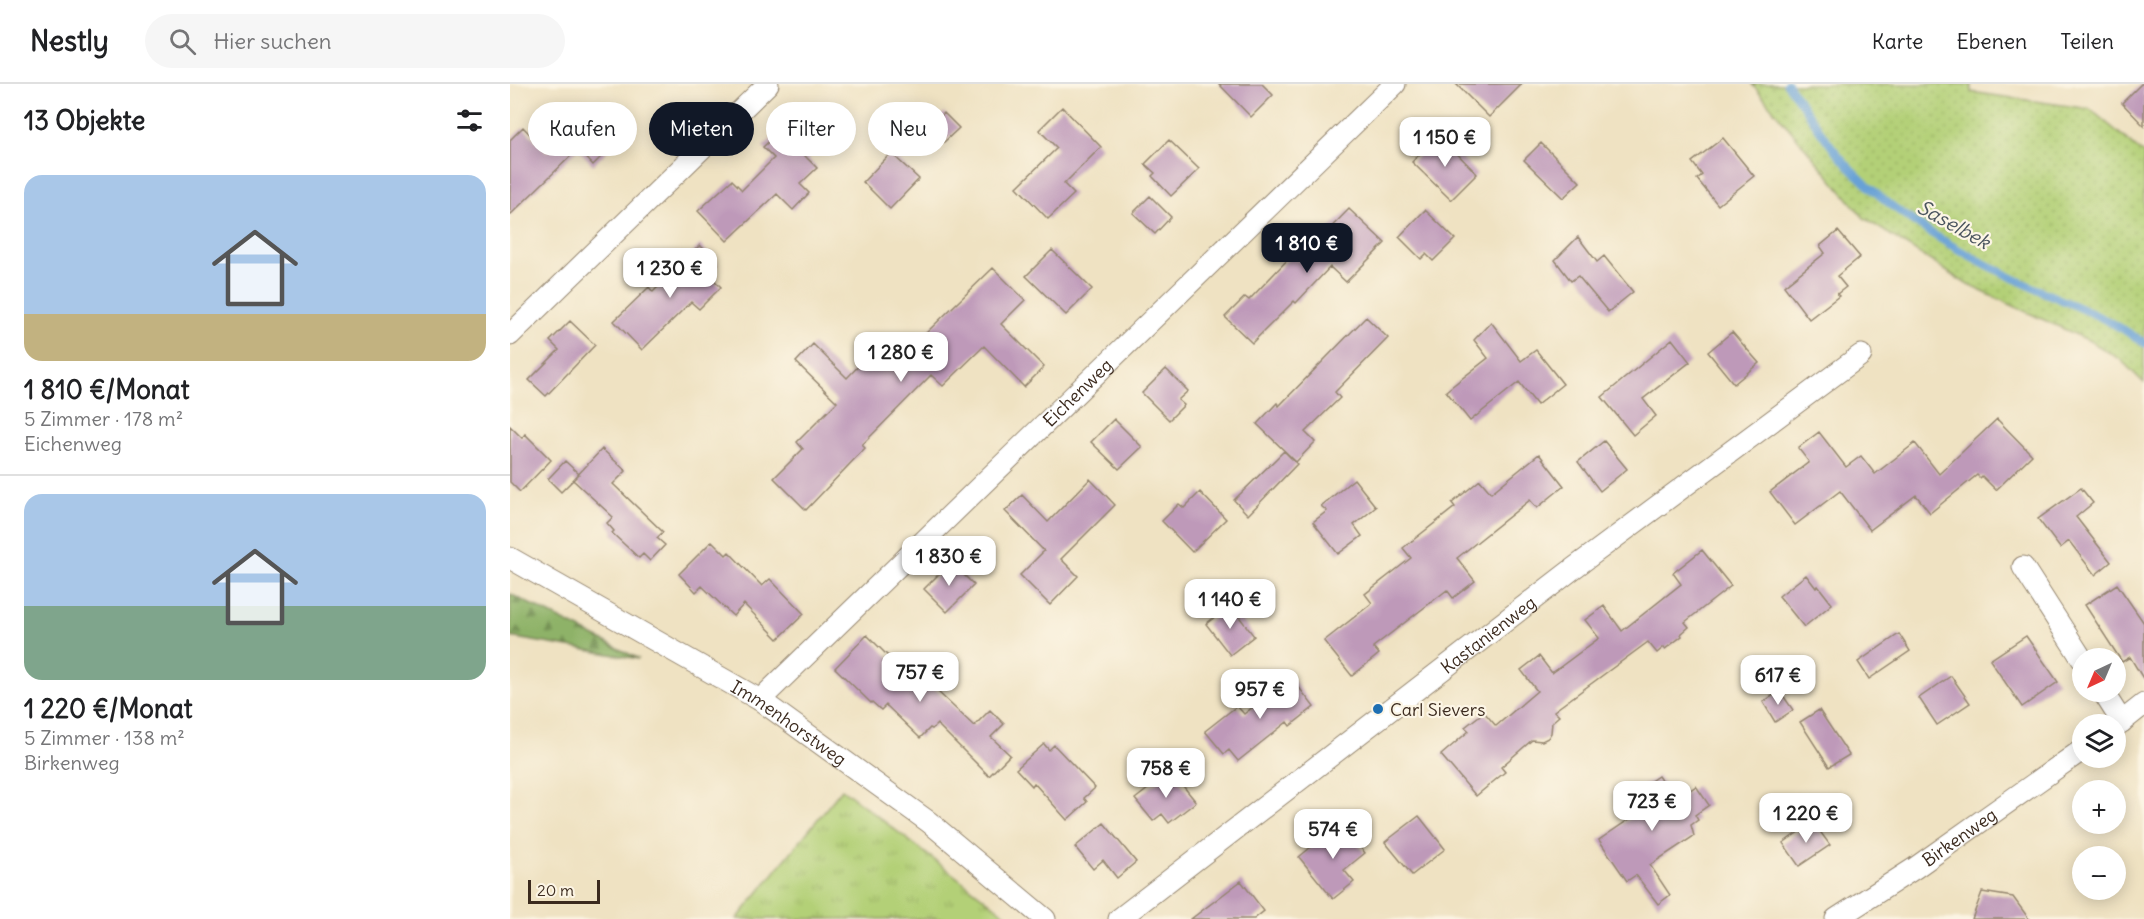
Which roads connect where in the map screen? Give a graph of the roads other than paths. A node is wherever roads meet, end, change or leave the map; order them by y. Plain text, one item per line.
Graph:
1 (768, 84) edge
2 (1395, 84) edge
3 (510, 335) edge
4 (1861, 355) dead end
5 (510, 558) edge
6 (2023, 567) dead end
7 (2075, 648) edge
8 (760, 700) junction
9 (2144, 704) edge
10 (2126, 718) edge
11 (2072, 757) edge
12 (1045, 919) edge
13 (1119, 919) edge
14 (1836, 919) edge

1 - 3 street
2 - 8 street, Eichenweg
4 - 13 street, Kastanienweg
5 - 8 street, Immenhorstweg
6 - 7 street
8 - 12 street, Immenhorstweg
9 - 10 street
11 - 14 street, Birkenweg

